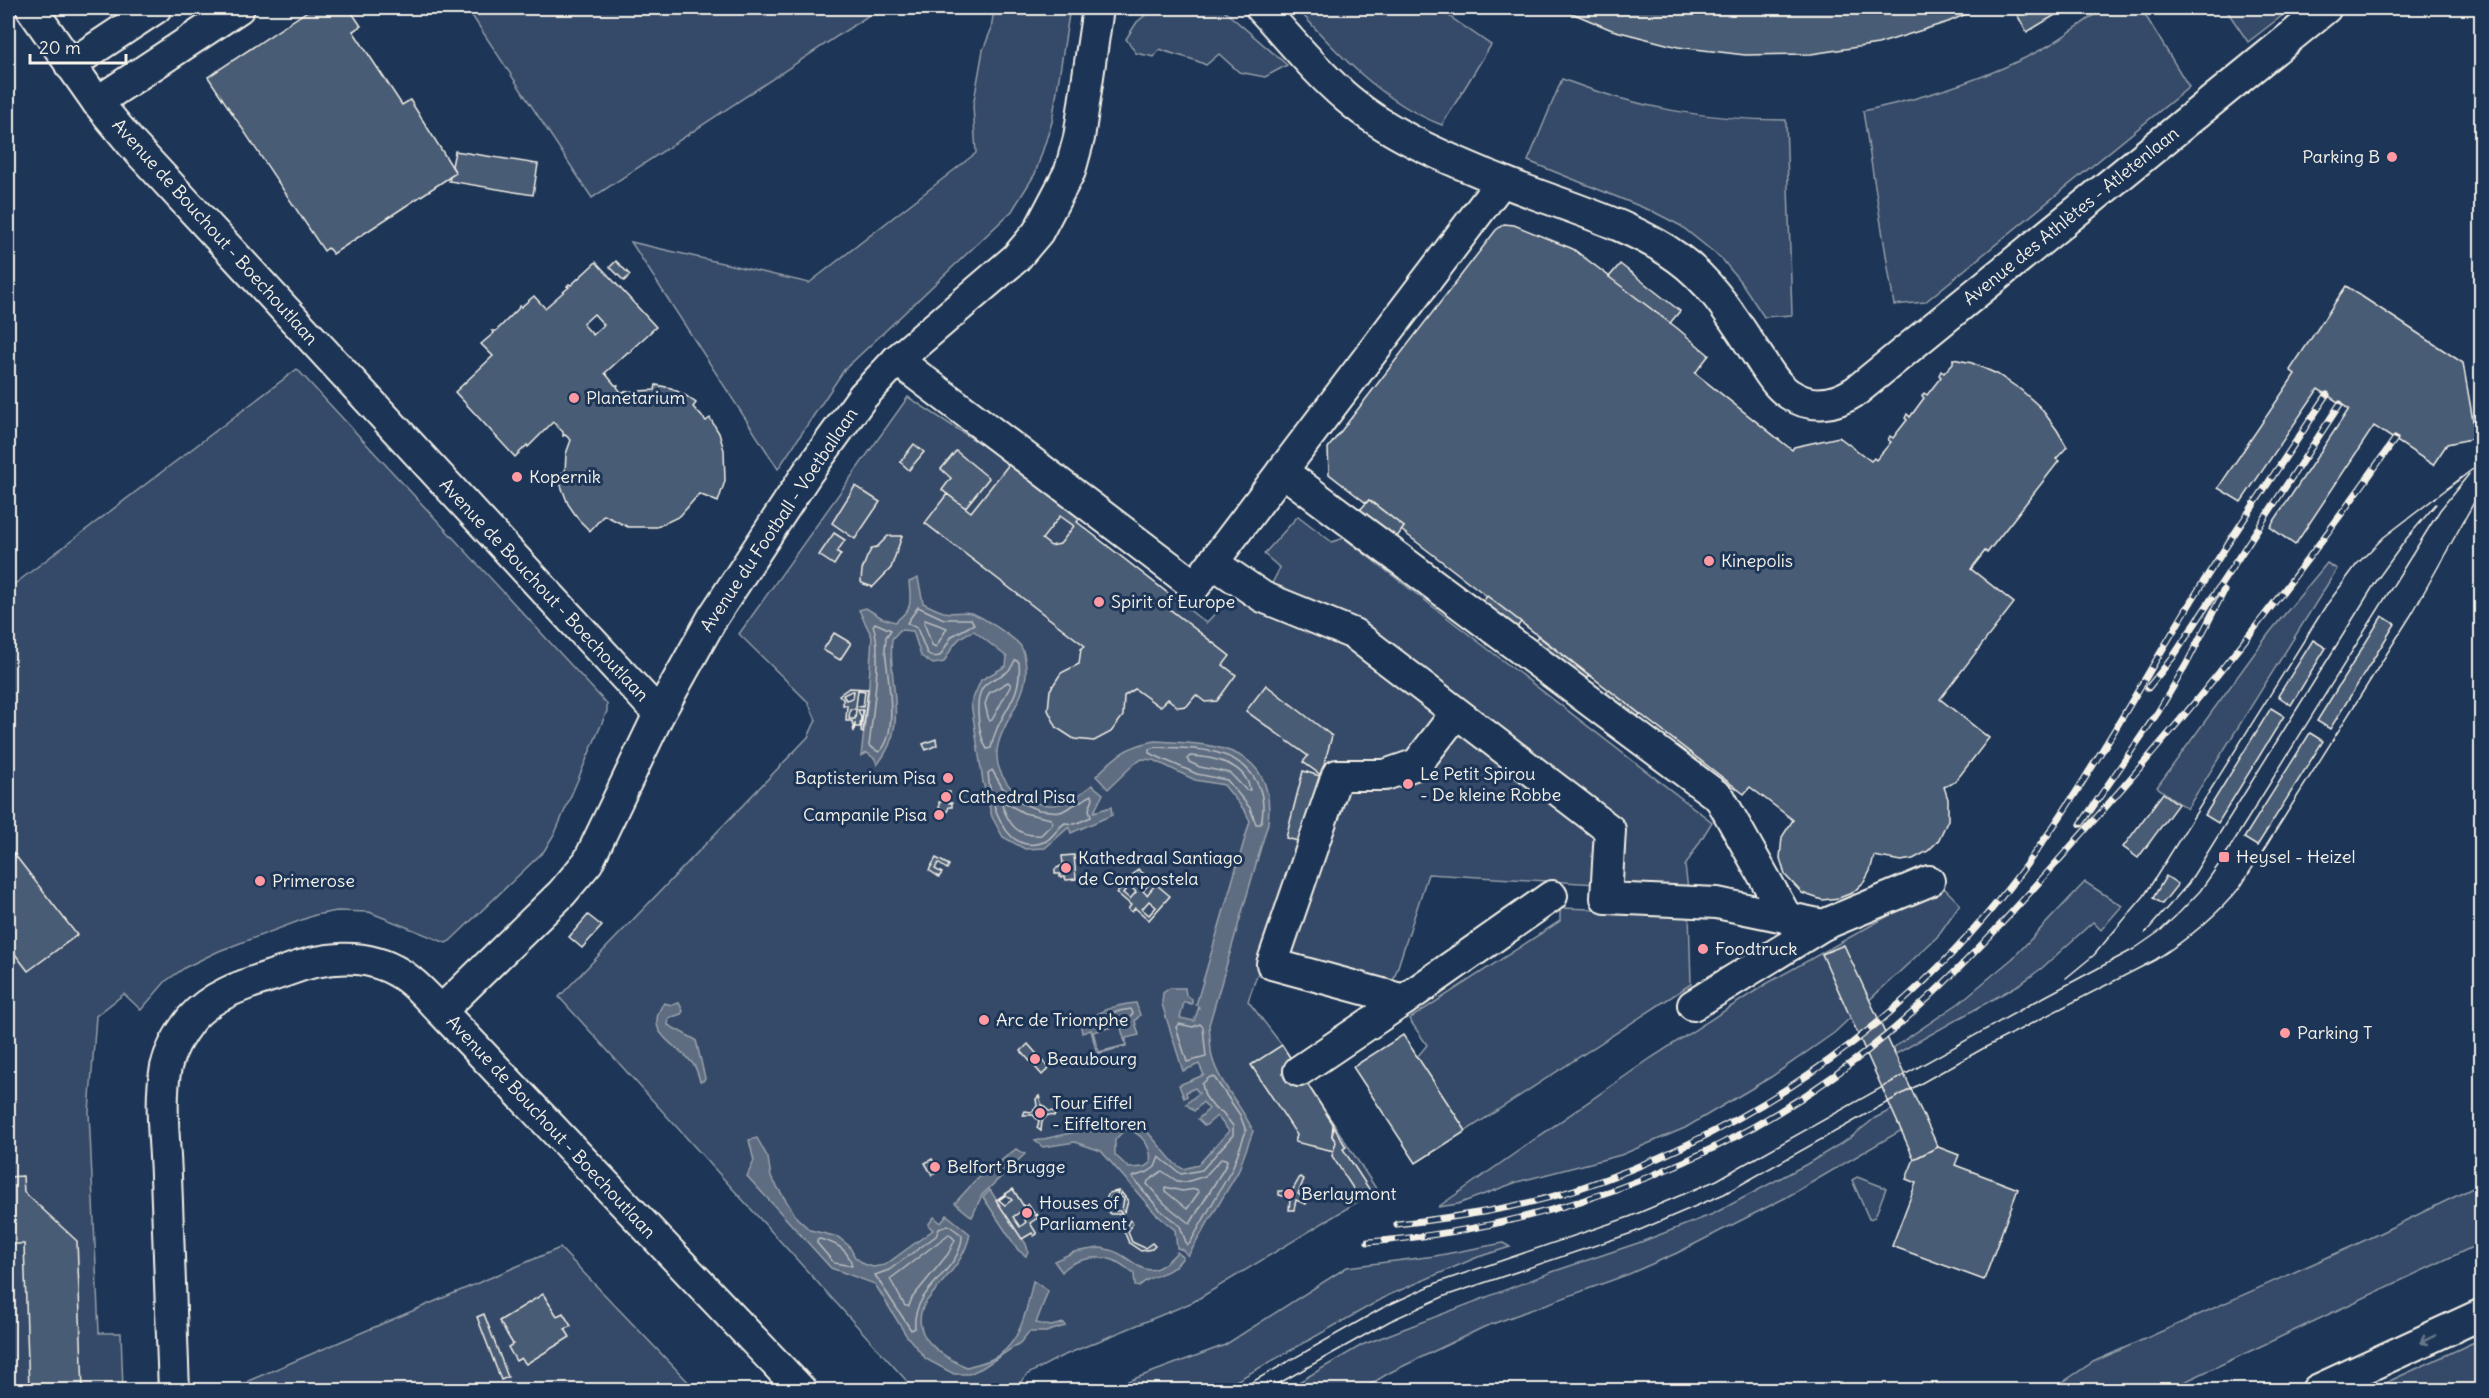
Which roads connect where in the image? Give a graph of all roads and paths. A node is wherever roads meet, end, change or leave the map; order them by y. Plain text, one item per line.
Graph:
1 (31, 8) edge
2 (156, 8) edge
3 (239, 8) edge
4 (1098, 8) edge
5 (1261, 8) edge
6 (2326, 8) edge
7 (70, 65) junction
8 (97, 102) junction
9 (1502, 181) junction
10 (897, 360) junction
11 (1282, 471) junction
12 (1213, 563) junction
13 (1456, 713) junction
14 (659, 714) junction
15 (1929, 881) dead end
16 (1552, 896) dead end
17 (1787, 918) junction
18 (1822, 925) junction
19 (1404, 1000) junction
20 (1693, 1005) dead end
21 (441, 1011) junction
22 (1299, 1071) dead end
23 (2481, 1314) edge
24 (174, 1390) edge
25 (801, 1390) edge
26 (2317, 1390) edge

1 - 7 street, Avenue de Bouchout - Boechoutlaan
2 - 7 street
3 - 8 street
4 - 10 street, Avenue du Football - Voetballaan
5 - 9 street
6 - 9 street, Avenue des Athlètes - Atletenlaan
7 - 8 street, Avenue de Bouchout - Boechoutlaan
8 - 14 street, Avenue de Bouchout - Boechoutlaan
9 - 11 street
10 - 12 street
10 - 14 street, Avenue du Football - Voetballaan
11 - 12 street
11 - 17 street
12 - 13 street
13 - 17 street
13 - 19 street
14 - 21 street, Avenue de Bouchout - Boechoutlaan
15 - 18 street
16 - 19 street
17 - 18 street
18 - 20 street
19 - 22 street
21 - 24 street
21 - 25 street, Avenue de Bouchout - Boechoutlaan
23 -> 26 street

